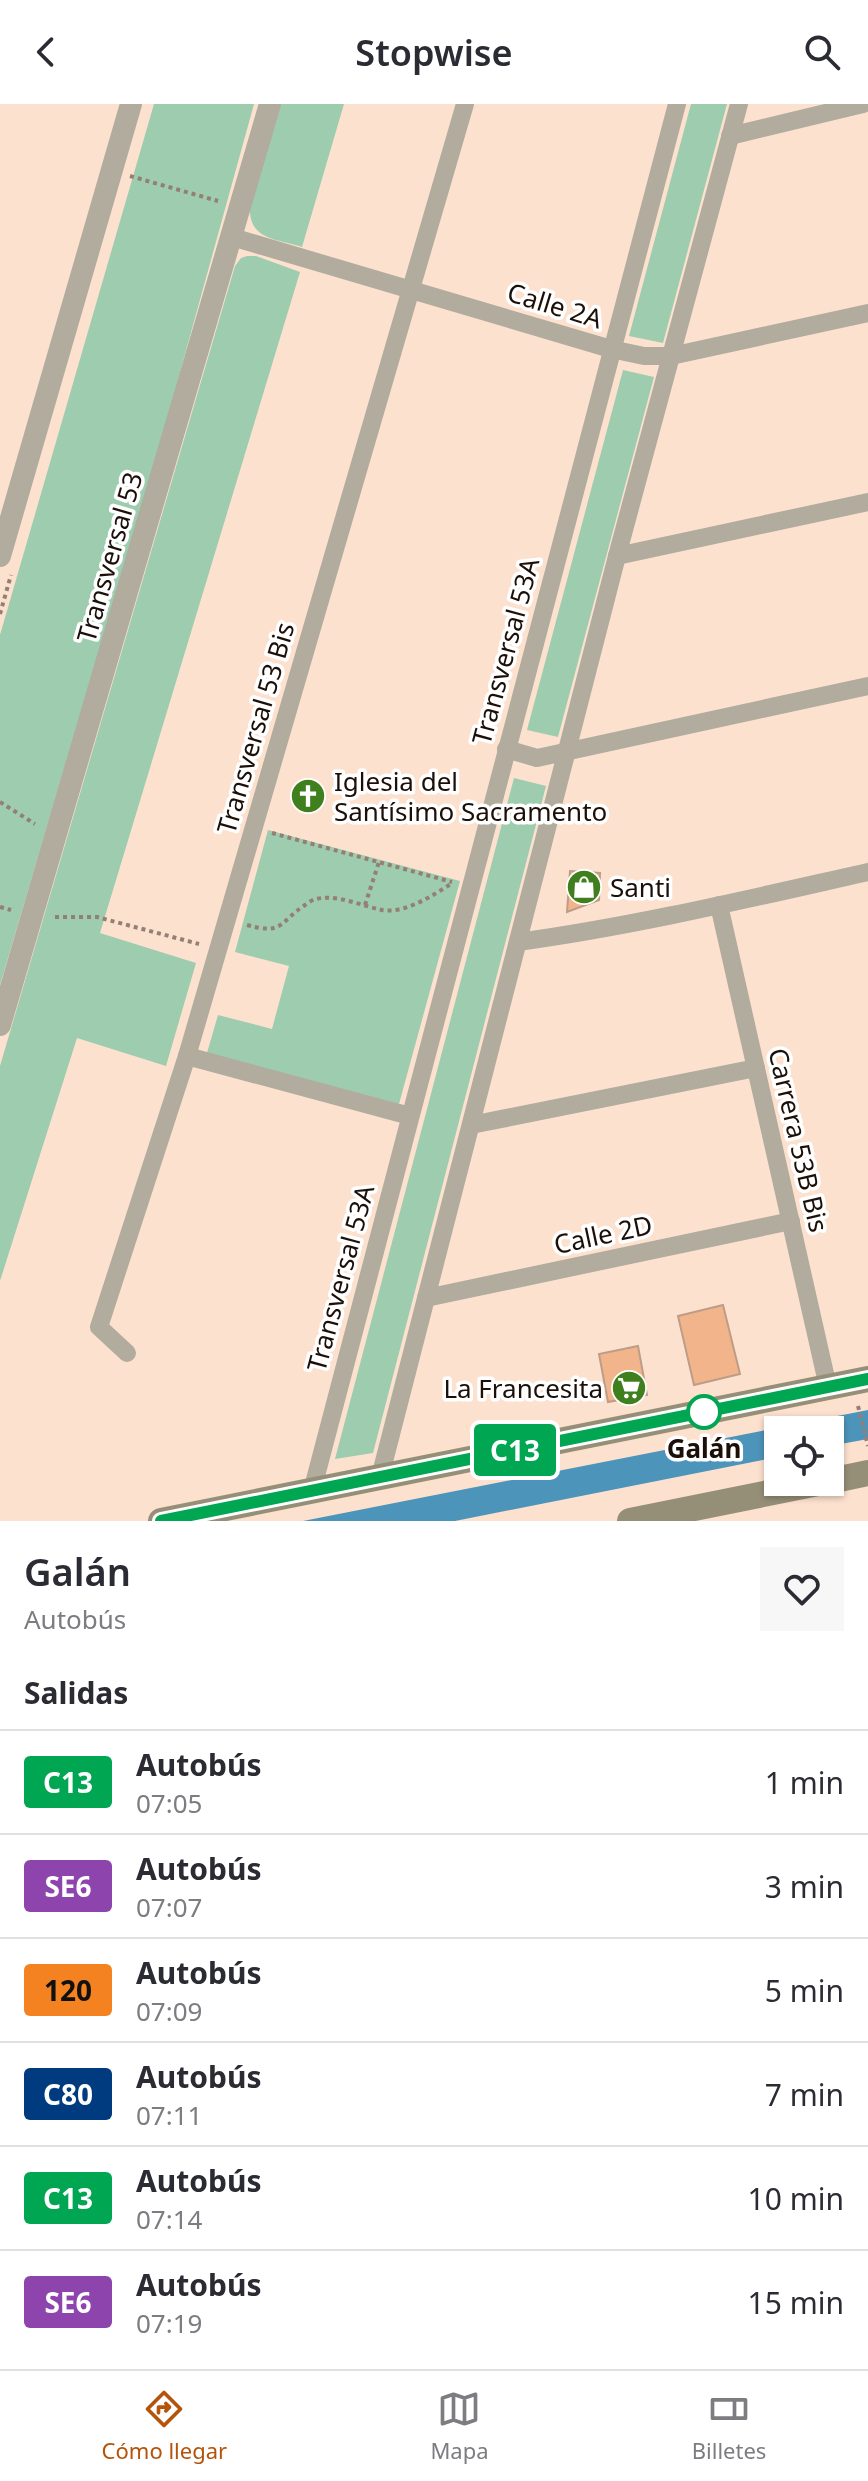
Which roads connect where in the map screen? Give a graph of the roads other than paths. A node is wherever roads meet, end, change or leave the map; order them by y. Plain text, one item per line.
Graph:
1 (131, 104) edge
2 (270, 104) edge
3 (465, 104) edge
4 (677, 104) edge
5 (739, 104) edge
6 (863, 104) edge
7 (730, 136) junction
8 (232, 237) junction
9 (411, 289) junction
10 (868, 313) edge
11 (611, 349) junction
12 (671, 356) junction
13 (868, 502) edge
14 (0, 556) edge
15 (617, 556) junction
16 (868, 686) edge
17 (506, 749) junction
18 (567, 751) junction
19 (868, 872) edge
20 (719, 905) junction
21 (518, 942) junction
22 (0, 1025) edge
23 (187, 1056) junction
24 (756, 1068) junction
25 (410, 1116) junction
26 (471, 1125) junction
27 (791, 1221) junction
28 (426, 1298) junction
29 (127, 1353) dead end
30 (868, 1379) edge
31 (828, 1387) junction
32 (868, 1473) edge
33 (380, 1477) junction
34 (844, 1478) edge
35 (312, 1491) junction
36 (764, 1494) edge
37 (161, 1521) edge
38 (630, 1521) edge

1 - 14 street
2 - 8 street, Transversal 53
3 - 9 street, Transversal 53 Bis
4 - 11 street, Transversal 53A
5 - 7 street
6 - 7 street
7 - 12 street
8 - 9 street, Calle 2A
8 - 22 street, Transversal 53
9 - 11 street, Calle 2A
9 - 23 street, Transversal 53 Bis
10 - 12 street, Calle 2A
11 - 12 street, Calle 2A
11 - 17 street, Transversal 53A
12 - 15 street
13 - 15 street
15 - 18 street
16 - 18 street
17 - 18 street
17 - 25 street, Transversal 53A
18 - 21 street
19 - 20 street
20 - 21 street
20 - 24 street, Carrera 53B Bis
21 - 26 street
23 - 25 street
23 - 29 street, Transversal 53 Bis
24 - 26 street
24 - 27 street, Carrera 53B Bis
25 - 35 street, Transversal 53A
26 - 28 street
27 - 28 street, Calle 2D
27 - 31 street, Carrera 53B Bis
28 - 33 street
30 - 31 main road
31 - 33 main road
32 - 34 main road
33 - 35 main road
35 - 37 main road
36 - 38 main road

